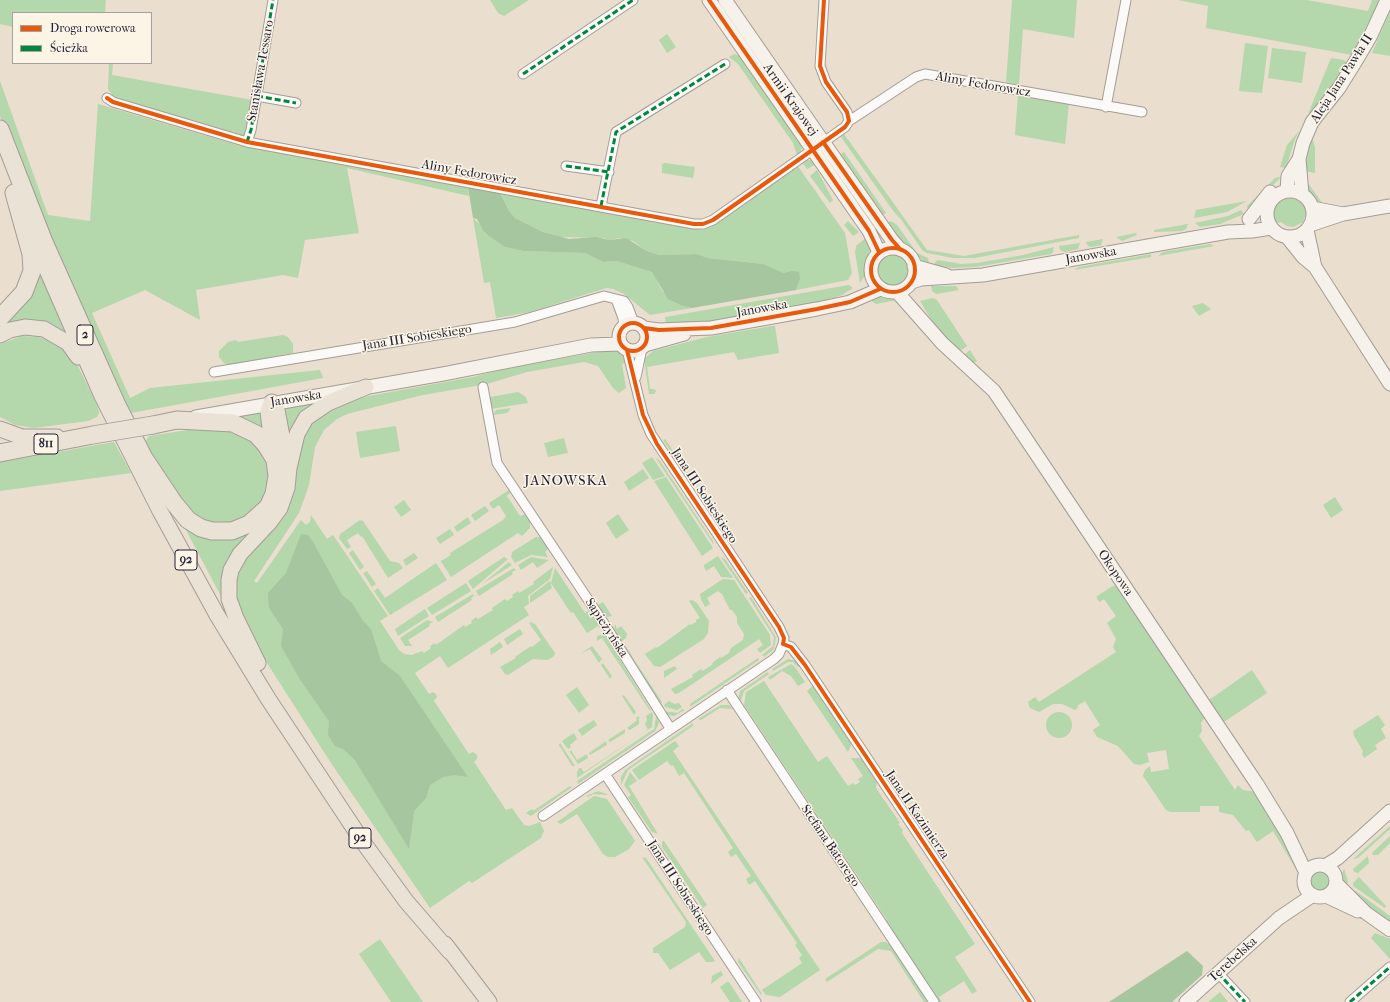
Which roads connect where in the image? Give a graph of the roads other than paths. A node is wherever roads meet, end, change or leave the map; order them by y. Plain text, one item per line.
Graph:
1 (273, 0) edge
2 (633, 0) edge
3 (709, 0) edge
4 (725, 0) edge
5 (824, 0) edge
6 (1126, 0) edge
7 (1387, 0) edge
8 (725, 64) dead end
9 (523, 74) dead end
10 (257, 96) junction
11 (107, 98) dead end
12 (296, 103) dead end
13 (1106, 107) junction
14 (1142, 112) dead end
15 (849, 121) junction
16 (0, 129) edge
17 (247, 142) junction
18 (823, 142) junction
19 (812, 149) junction
20 (0, 156) edge
21 (1299, 159) junction
22 (566, 166) dead end
23 (609, 172) junction
24 (1288, 176) junction
25 (14, 191) junction
26 (1287, 191) junction
27 (1302, 194) junction
28 (601, 206) junction
29 (1390, 206) edge
30 (1312, 208) junction
31 (1267, 214) junction
32 (1343, 214) junction
33 (1249, 220) junction
34 (1271, 228) junction
35 (1308, 228) junction
36 (1228, 232) junction
37 (1287, 237) junction
38 (901, 250) junction
39 (879, 252) junction
40 (914, 266) junction
41 (1315, 267) junction
42 (871, 277) junction
43 (953, 277) junction
44 (911, 284) junction
45 (880, 289) junction
46 (896, 292) junction
47 (837, 304) junction
48 (0, 318) edge
49 (927, 325) junction
50 (700, 329) junction
51 (0, 335) edge
52 (628, 335) junction
53 (643, 347) junction
54 (214, 372) dead end
55 (636, 378) junction
56 (1390, 384) edge
57 (366, 387) junction
58 (483, 387) dead end
59 (102, 396) junction
60 (272, 403) junction
61 (177, 420) junction
62 (0, 429) edge
63 (93, 435) junction
64 (0, 453) edge
65 (144, 458) junction
66 (282, 465) junction
67 (784, 644) junction
68 (258, 663) junction
69 (727, 690) junction
70 (670, 728) junction
71 (605, 774) junction
72 (1390, 811) edge
73 (543, 816) dead end
74 (1390, 822) edge
75 (1287, 833) junction
76 (1321, 865) junction
77 (1305, 878) junction
78 (1335, 880) junction
79 (1319, 896) junction
80 (1366, 913) junction
81 (1279, 918) junction
82 (1390, 930) edge
83 (450, 952) junction
84 (1390, 967) edge
85 (1218, 973) junction
86 (489, 1002) edge
87 (756, 1002) edge
88 (934, 1002) edge
89 (1030, 1002) edge
90 (1186, 1002) edge
91 (1245, 1002) edge
92 (1350, 1002) edge

1 - 10 street, Stanisława Tessaro
2 - 9 street
3 - 19 street, Armii Krajowej
4 - 18 street, Armii Krajowej
5 - 15 street
6 - 13 street
7 - 21 street, Aleja Jana Pawła II
8 - 23 street
10 - 12 street
10 - 17 street, Stanisława Tessaro
11 - 17 street, Aliny Fedorowicz
13 - 14 street, Aliny Fedorowicz
13 - 15 street, Aliny Fedorowicz
15 - 18 street, Aliny Fedorowicz
16 - 65 highway, 2
17 - 28 street, Aliny Fedorowicz
18 - 19 street, Aliny Fedorowicz
18 - 38 street, Armii Krajowej
19 - 28 street, Aliny Fedorowicz
19 - 39 street, Armii Krajowej
20 - 25 highway
21 - 24 street, Aleja Jana Pawła II
21 - 27 street, Aleja Jana Pawła II
22 - 23 street
23 - 28 street
24 - 26 street, Aleja Jana Pawła II
24 - 33 street
25 - 48 highway
25 - 59 main road, 92
26 - 27 street
26 - 31 street
27 - 30 street
29 - 32 street
30 - 32 street
30 - 35 street
31 - 33 street, Janowska
31 - 34 street
32 - 35 street
33 - 36 street, Janowska
34 - 36 street, Janowska
34 - 37 street
35 - 37 street
35 - 41 street
36 - 43 street, Janowska
37 - 41 street
38 - 39 street
38 - 40 street
39 - 42 street
40 - 43 street, Janowska
40 - 44 street
41 - 56 street
42 - 45 street
42 - 47 street, Janowska
43 - 44 street, Janowska
44 - 46 street
44 - 49 street, Okopowa
45 - 46 street
45 - 47 street, Janowska
46 - 49 street, Okopowa
47 - 50 street, Janowska
49 - 75 street, Okopowa
50 - 52 street, Janowska
50 - 53 street, Janowska
51 - 59 main road
52 - 53 street, Janowska
52 - 53 street
52 - 54 street, Jana III Sobieskiego
52 - 55 street, Jana III Sobieskiego
52 - 57 street, Janowska
53 - 55 street, Jana III Sobieskiego
55 - 67 street, Jana III Sobieskiego
57 - 60 street, Janowska
57 - 66 main road
58 - 70 street, Sapieżyńska
59 - 83 main road, 92
60 - 61 street, Janowska / 811
60 - 66 highway
61 - 63 highway, Janowska / 811, bridge
61 - 66 highway
62 - 63 main road
63 - 64 highway, Janowska / 811
65 - 66 highway
65 - 68 main road, 92
66 - 68 main road
67 - 69 street
67 - 89 street, Jana II Kazimierza
68 - 83 main road, 92
69 - 70 street
69 - 88 street, Stefana Batorego
70 - 71 street
71 - 73 street
71 - 87 street, Jana III Sobieskiego
72 - 76 street
74 - 78 street
75 - 76 street, Okopowa
75 - 77 street, Okopowa
76 - 77 street
76 - 78 street
77 - 79 street
77 - 81 street, Terebelska
78 - 79 street
78 - 80 street
79 - 80 street
79 - 81 street, Terebelska
80 - 82 street
81 - 85 street, Terebelska
83 - 86 main road, 92
84 - 92 street
85 - 90 street, Terebelska
85 - 91 street

